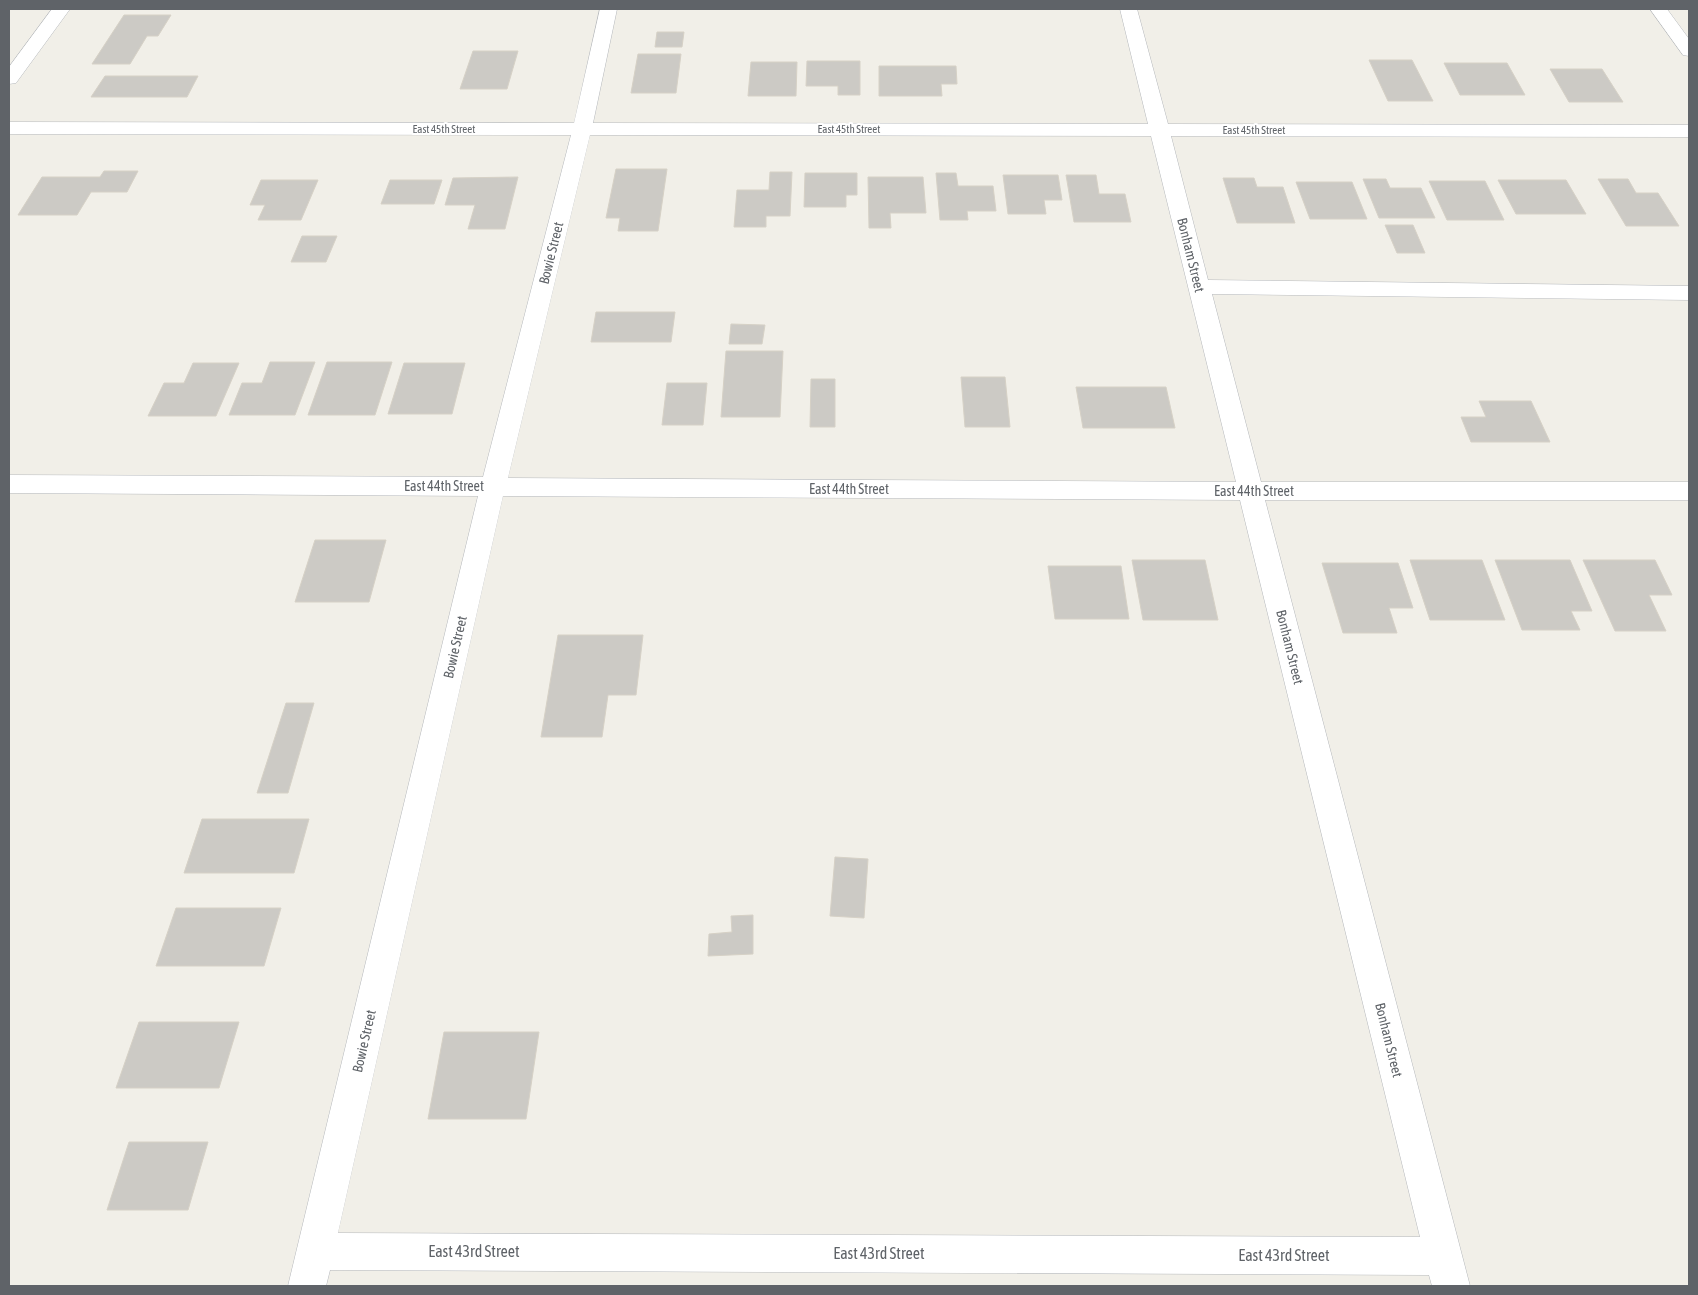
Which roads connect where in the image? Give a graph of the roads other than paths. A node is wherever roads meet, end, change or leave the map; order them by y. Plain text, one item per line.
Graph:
1 (61, 9) edge
2 (608, 9) edge
3 (1129, 9) edge
4 (1658, 9) edge
5 (1689, 52) edge
6 (9, 79) edge
7 (9, 128) edge
8 (582, 129) junction
9 (1160, 130) junction
10 (1689, 132) edge
11 (1200, 287) junction
12 (1689, 293) edge
13 (9, 484) edge
14 (493, 487) junction
15 (1251, 491) junction
16 (1689, 491) edge
17 (315, 1251) junction
18 (1447, 1271) edge
19 (307, 1286) edge

1 - 6 street
2 - 8 street, Bowie Street
3 - 9 street, Bonham Street
4 - 5 street
7 - 8 street, East 45th Street
8 - 9 street, East 45th Street
8 - 14 street, Bowie Street
9 - 10 street, East 45th Street
9 - 11 street, Bonham Street
11 - 12 street
11 - 15 street, Bonham Street
13 - 14 street, East 44th Street
14 - 15 street, East 44th Street
14 - 17 street, Bowie Street
15 - 16 street, East 44th Street
15 - 18 street, Bonham Street
17 - 18 street, East 43rd Street
17 - 19 street, Bowie Street

